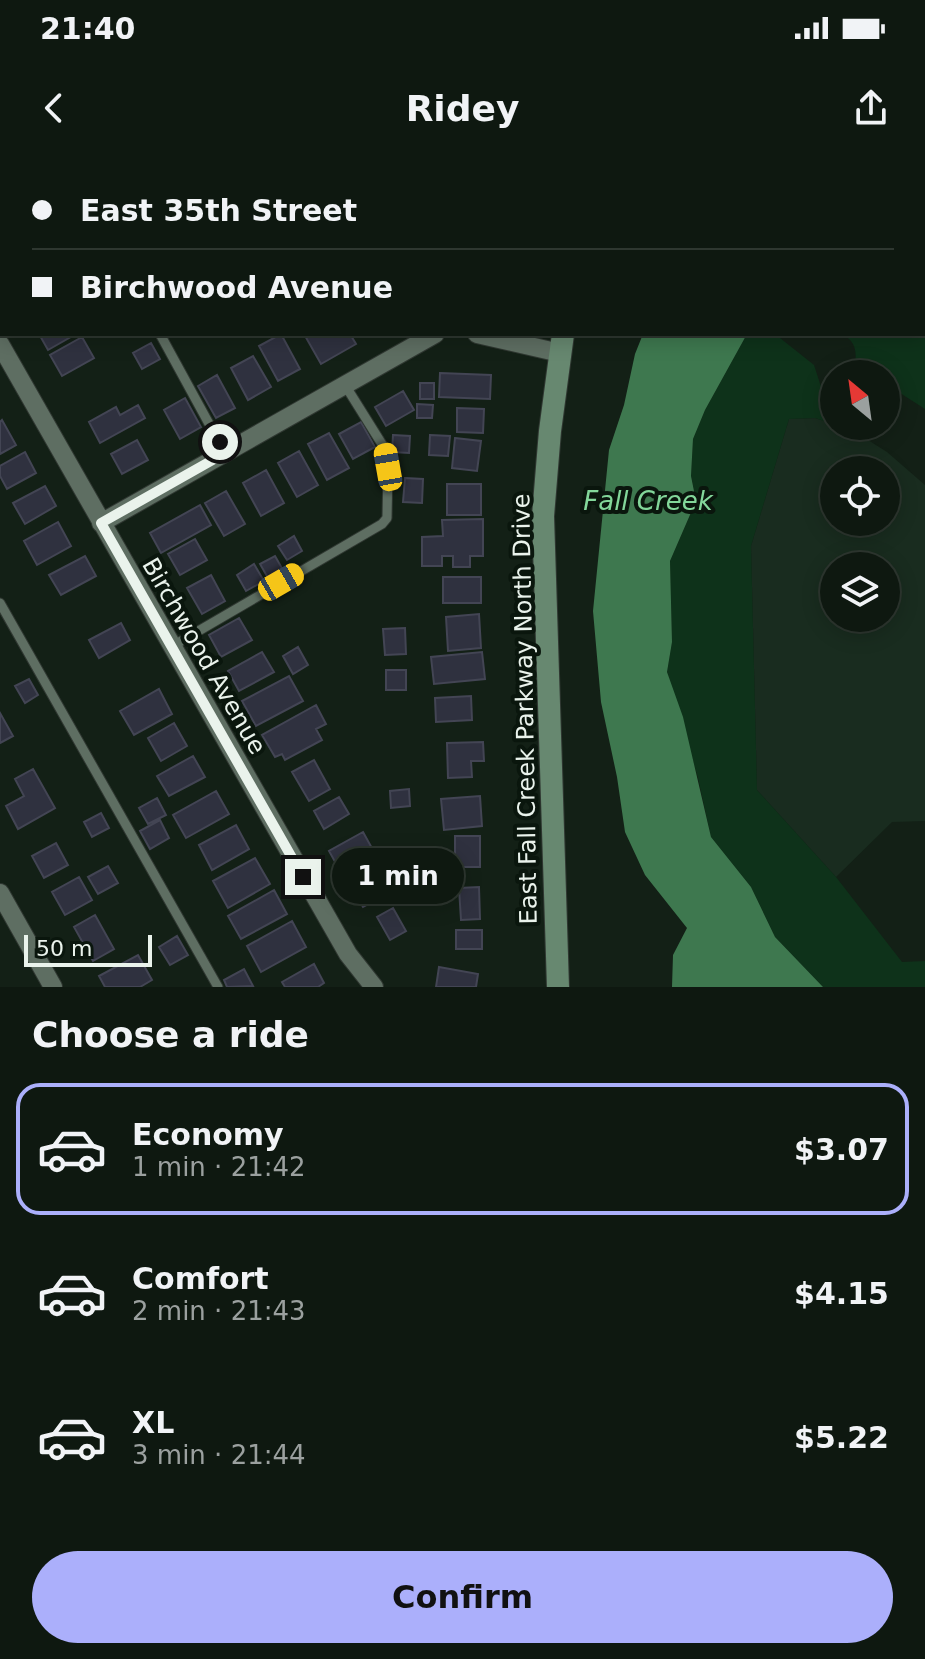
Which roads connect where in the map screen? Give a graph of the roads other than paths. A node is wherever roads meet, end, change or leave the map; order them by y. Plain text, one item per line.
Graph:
1 (161, 336) edge
2 (431, 336) edge
3 (496, 336) edge
4 (561, 343) edge
5 (0, 344) edge
6 (345, 385) junction
7 (225, 453) junction
8 (101, 523) junction
9 (0, 603) edge
10 (171, 647) junction
11 (0, 893) edge
12 (53, 987) edge
13 (218, 987) edge
14 (374, 987) edge
15 (558, 987) edge

1 - 7 lane
2 - 6 street
3 - 4 street
4 - 15 main road, East Fall Creek Parkway North Drive
5 - 8 street, Birchwood Avenue
6 - 7 street
6 - 10 lane
7 - 8 street
8 - 10 street, Birchwood Avenue
9 - 13 lane
10 - 14 street, Birchwood Avenue
11 - 12 street

